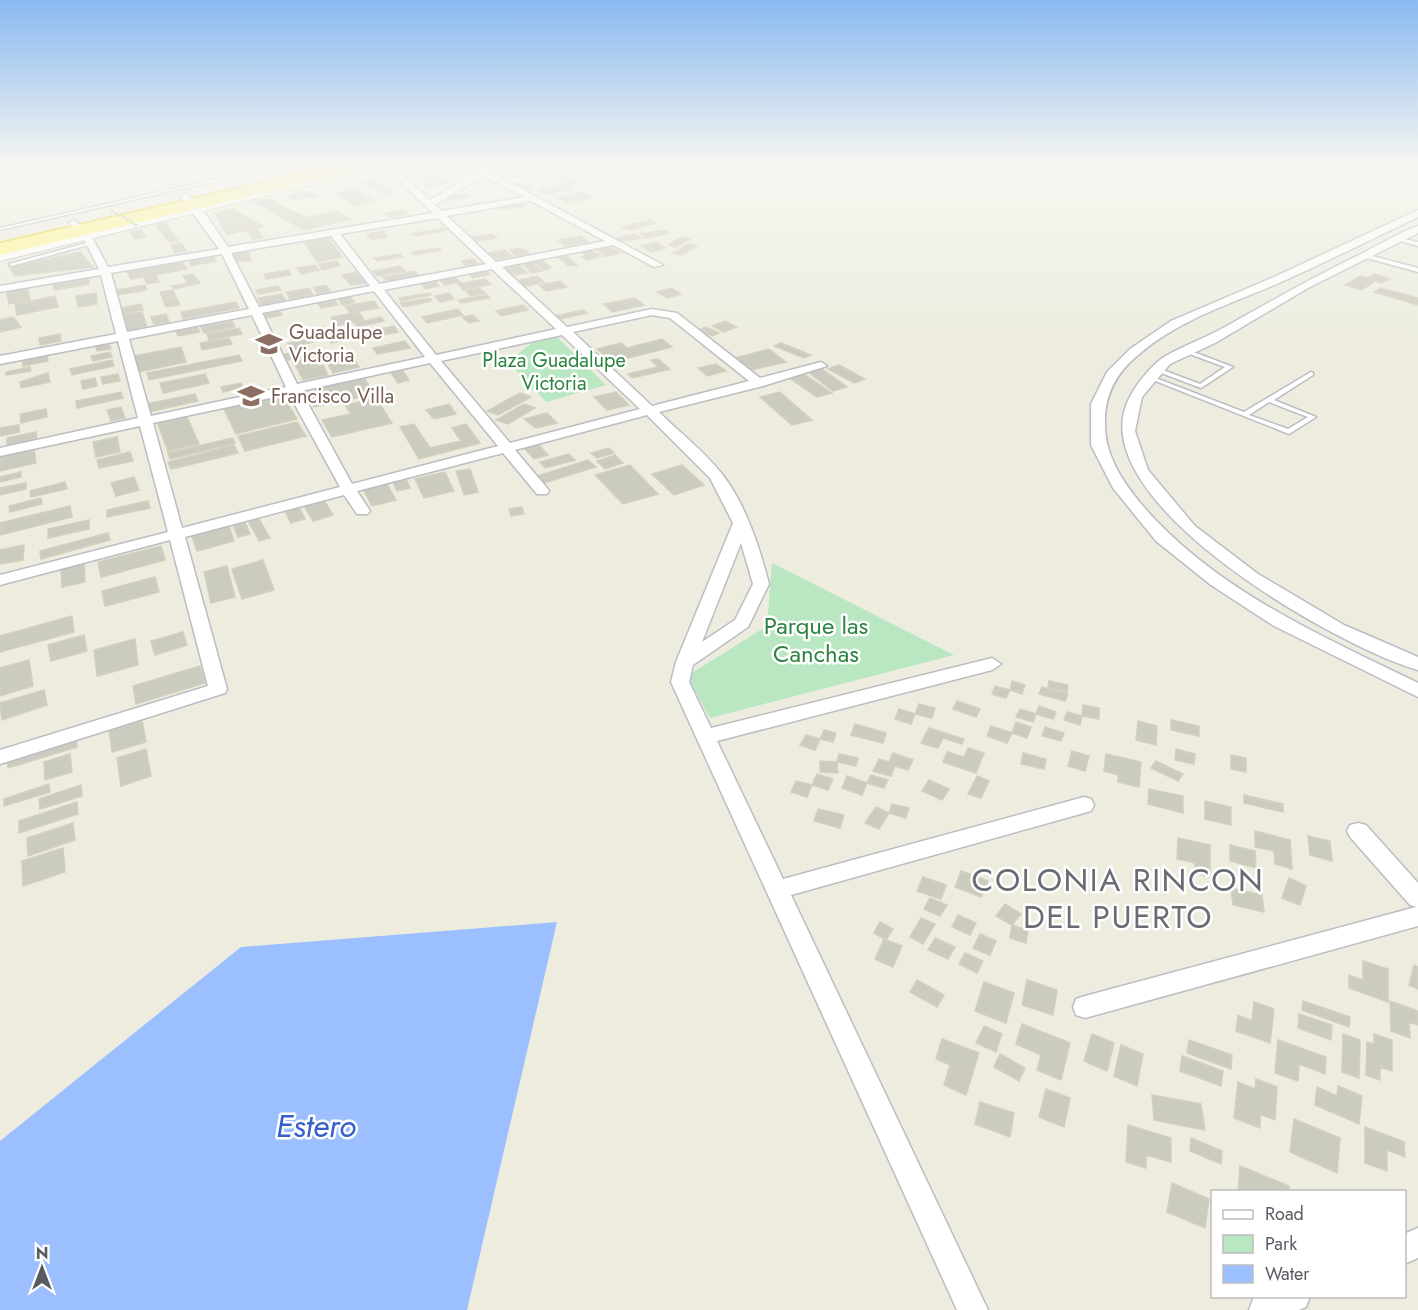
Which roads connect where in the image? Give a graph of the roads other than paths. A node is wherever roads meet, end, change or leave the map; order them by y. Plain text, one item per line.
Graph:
1 (105, 227) edge
2 (208, 227) edge
3 (355, 227) edge
4 (454, 227) edge
5 (586, 227) edge
6 (1387, 227) edge
7 (1418, 229) edge
8 (332, 231) junction
9 (83, 233) junction
10 (1399, 239) junction
11 (0, 240) edge
12 (615, 242) junction
13 (1418, 244) edge
14 (0, 249) edge
15 (223, 250) junction
16 (1365, 256) junction
17 (6, 260) edge
18 (658, 265) dead end
19 (494, 267) junction
20 (1418, 270) edge
21 (105, 271) junction
22 (379, 288) junction
23 (0, 290) edge
24 (1225, 302) junction
25 (1263, 310) junction
26 (256, 312) junction
27 (562, 330) junction
28 (1183, 331) junction
29 (122, 338) junction
30 (1212, 340) junction
31 (1186, 351) junction
32 (433, 359) junction
33 (0, 360) edge
34 (821, 366) dead end
35 (1155, 374) junction
36 (1311, 374) dead end
37 (759, 383) junction
38 (292, 388) junction
39 (1269, 399) junction
40 (650, 411) junction
41 (1244, 415) junction
42 (145, 421) junction
43 (505, 449) junction
44 (0, 452) edge
45 (348, 489) junction
46 (542, 491) dead end
47 (362, 511) dead end
48 (741, 523) junction
49 (176, 532) junction
50 (0, 580) edge
51 (685, 662) junction
52 (992, 664) dead end
53 (1418, 664) edge
54 (1418, 691) edge
55 (705, 736) junction
56 (0, 757) edge
57 (1084, 805) dead end
58 (1358, 831) dead end
59 (777, 891) junction
60 (1418, 898) edge
61 (1418, 916) edge
62 (1084, 1007) dead end
63 (1291, 1298) edge
64 (973, 1310) edge
65 (1264, 1310) edge

1 - 9 highway
2 - 15 street
3 - 8 street
4 - 19 street
5 - 12 street
6 - 24 street
7 - 10 street
8 - 15 street
8 - 22 street
9 - 11 highway
9 - 14 highway
9 - 17 main road
9 - 21 street
10 - 13 lane
10 - 16 street
12 - 18 street
12 - 19 street
15 - 21 street
15 - 26 street
16 - 20 lane
16 - 25 street
19 - 22 street
19 - 27 street
21 - 23 street
21 - 29 street
22 - 26 street
22 - 32 street
24 - 25 street
24 - 28 street
25 - 30 street
26 - 29 street
26 - 38 street
27 - 32 street
27 - 37 street
27 - 40 street
28 - 30 street
28 - 54 street
29 - 33 street
29 - 42 street
30 - 31 street
31 - 35 street
31 - 35 lane
32 - 38 street
32 - 43 street
34 - 37 street
35 - 41 lane
35 - 53 street
36 - 39 lane
37 - 40 street
38 - 42 street
38 - 45 street
39 - 41 lane
39 - 41 lane
40 - 43 street
40 - 48 street
42 - 44 street
42 - 49 street
43 - 45 street
43 - 46 street
45 - 47 street
45 - 49 street
48 - 51 street
48 - 51 street
49 - 50 street
49 - 56 street
51 - 55 street
52 - 55 street
55 - 59 street
57 - 59 street
58 - 60 street
59 - 64 street
61 - 62 street
63 - 65 street

